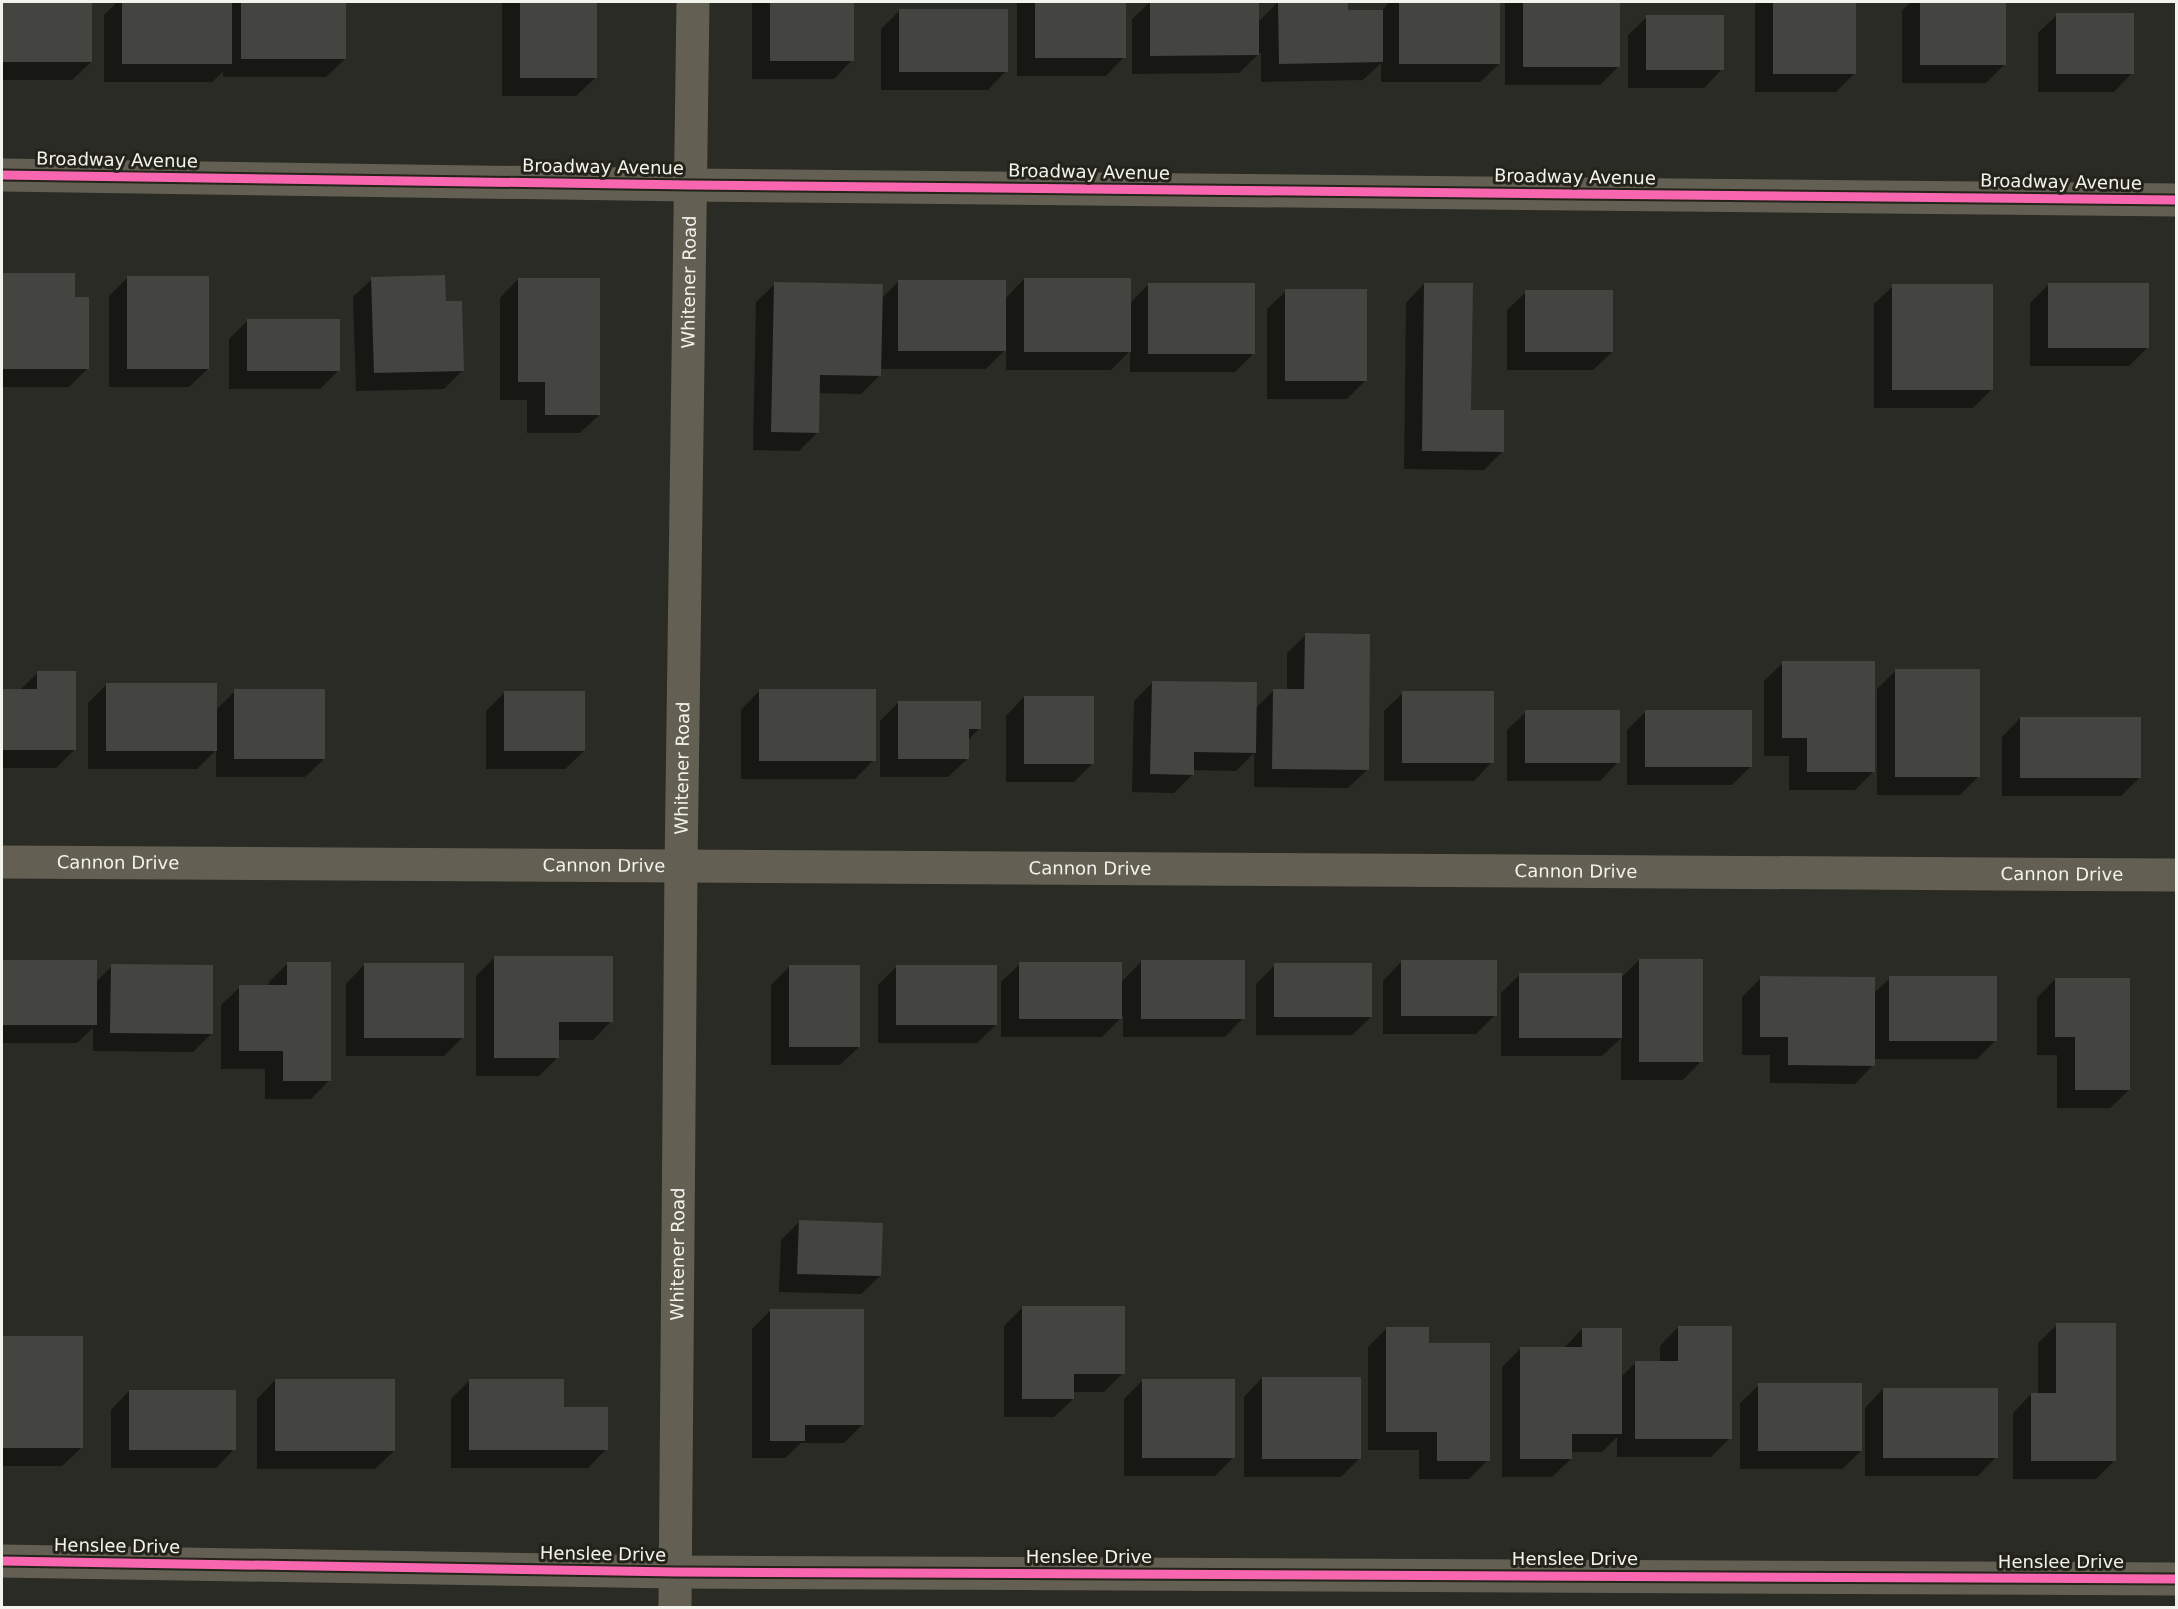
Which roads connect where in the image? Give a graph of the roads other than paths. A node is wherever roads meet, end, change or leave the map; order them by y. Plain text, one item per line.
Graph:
1 (693, 2) edge
2 (2, 175) edge
3 (690, 185) junction
4 (2176, 200) edge
5 (2, 862) edge
6 (681, 867) junction
7 (2176, 875) edge
8 (2, 1560) edge
9 (676, 1572) junction
10 (2176, 1579) edge
11 (675, 1608) edge

1 - 3 street, Whitener Road
2 - 3 street, Broadway Avenue
3 - 4 street, Broadway Avenue
3 - 6 street, Whitener Road
5 - 6 street, Cannon Drive
6 - 7 street, Cannon Drive
6 - 9 street, Whitener Road
8 - 9 street, Henslee Drive
9 - 10 street, Henslee Drive
9 - 11 street, Whitener Road

